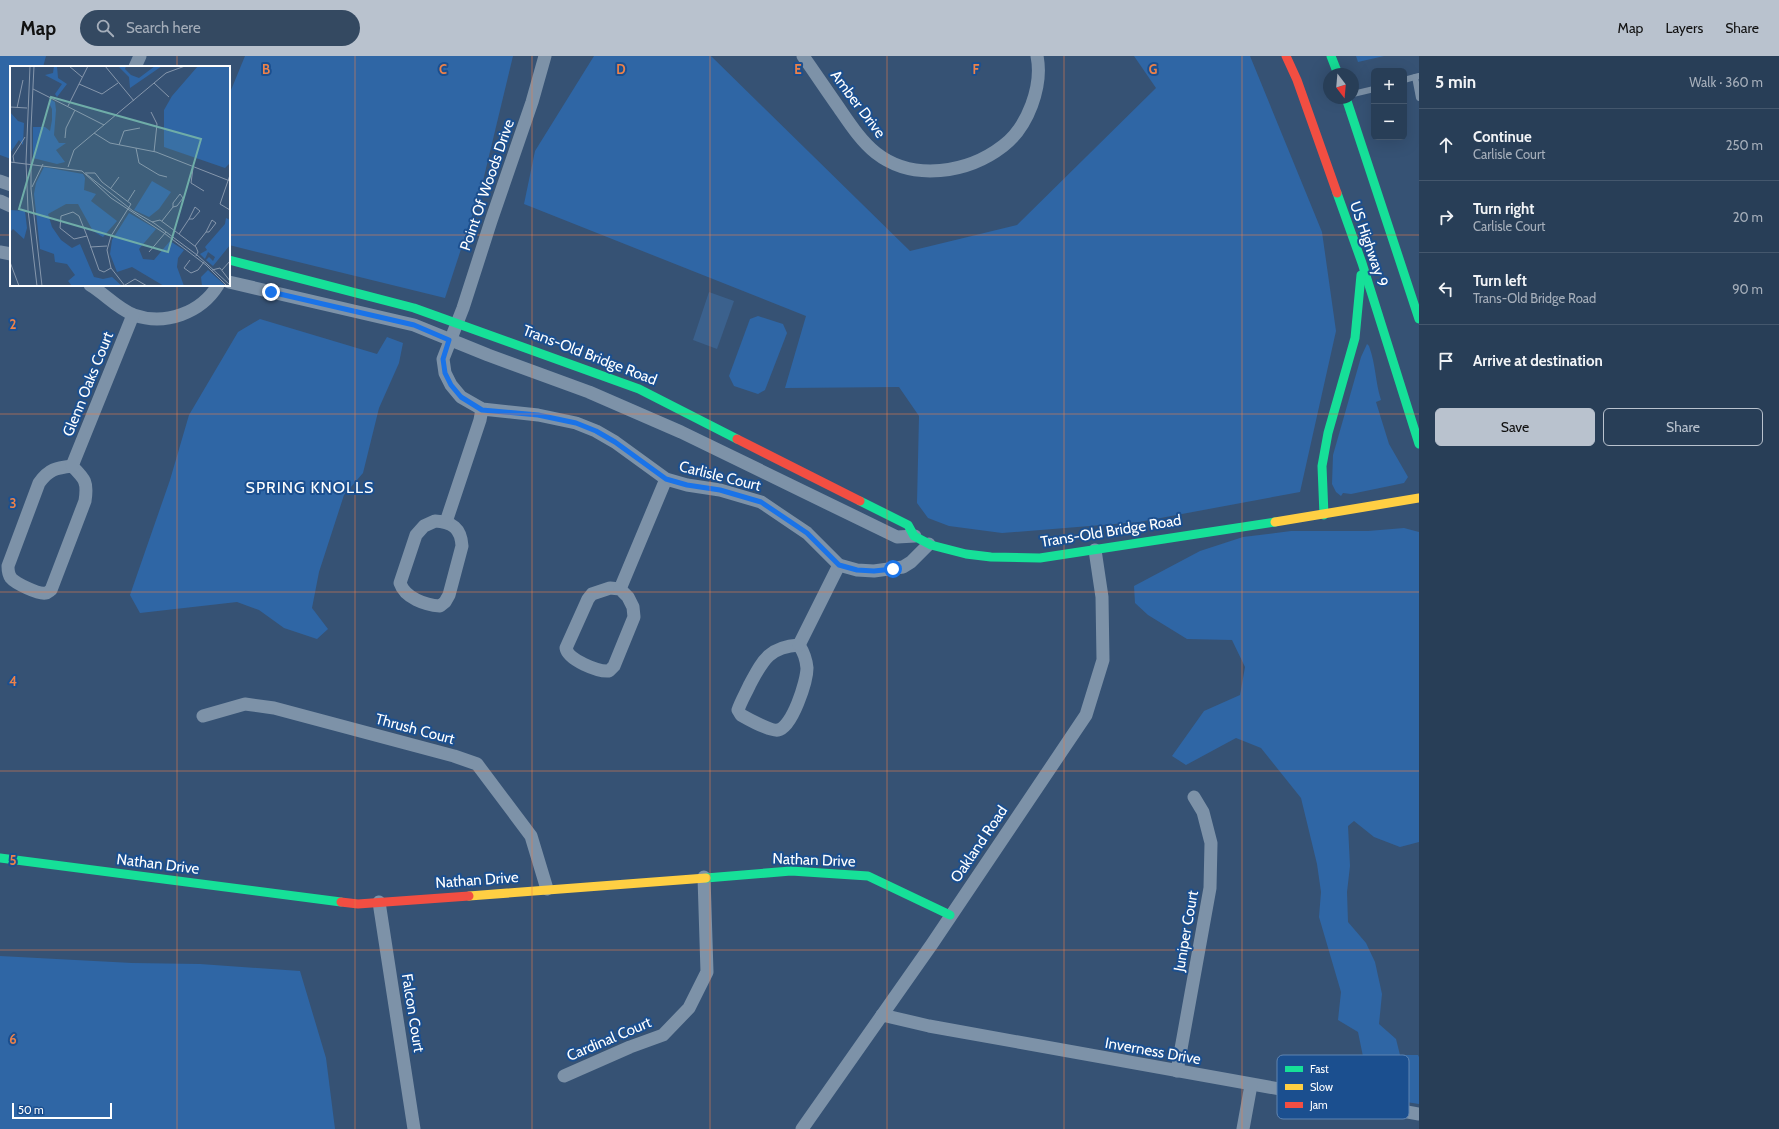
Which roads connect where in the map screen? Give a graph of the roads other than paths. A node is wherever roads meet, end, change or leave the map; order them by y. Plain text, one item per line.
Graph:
1 (140, 56) edge
2 (545, 56) edge
3 (802, 56) edge
4 (1037, 56) edge
5 (1286, 56) edge
6 (1331, 56) edge
7 (136, 66) edge
8 (1336, 68) edge
9 (1417, 76) edge
10 (1407, 79) edge
11 (1371, 89) edge
12 (1359, 92) edge
13 (1419, 98) edge
14 (1348, 104) edge
15 (0, 181) edge
16 (10, 185) edge
17 (0, 202) edge
18 (10, 206) edge
19 (0, 252) edge
20 (10, 254) edge
21 (230, 260) edge
22 (1362, 263) junction
23 (230, 282) edge
24 (91, 286) edge
25 (217, 286) edge
26 (133, 315) junction
27 (1419, 319) edge
28 (456, 324) junction
29 (449, 340) junction
30 (482, 410) junction
31 (1419, 444) edge
32 (72, 466) junction
33 (666, 479) junction
34 (1419, 498) edge
35 (1324, 515) junction
36 (446, 522) junction
37 (915, 536) junction
38 (929, 544) junction
39 (1095, 550) junction
40 (839, 565) junction
41 (620, 589) junction
42 (798, 645) junction
43 (203, 716) dead end
44 (1194, 798) dead end
45 (0, 858) edge
46 (704, 877) junction
47 (547, 889) junction
48 (379, 902) junction
49 (950, 915) junction
50 (882, 1015) junction
51 (1177, 1071) junction
52 (564, 1076) dead end
53 (1251, 1085) junction
54 (1277, 1089) edge
55 (1409, 1112) edge
56 (1419, 1114) edge
57 (414, 1129) edge
58 (802, 1129) edge
59 (1243, 1129) edge

1 - 7 street
2 - 28 street, Point Of Woods Drive
3 - 4 street, Amber Drive
5 - 22 main road, US Highway 9
6 - 8 main road
9 - 10 lane
9 - 13 lane
11 - 12 lane
14 - 27 main road, US Highway 9
15 - 16 street
17 - 18 street
19 - 20 street
21 - 28 main road, Trans-Old Bridge Road
22 - 31 main road, US Highway 9
22 - 35 main road
23 - 29 street
24 - 26 street
25 - 26 street
26 - 32 street, Glenn Oaks Court
28 - 29 street, Carlisle Court
28 - 37 main road, Trans-Old Bridge Road
29 - 30 street, Carlisle Court
29 - 37 street
30 - 33 street, Carlisle Court
30 - 36 street
32 - 32 street
33 - 40 street, Carlisle Court
33 - 41 street, Carlisle Court
34 - 35 main road
35 - 39 main road, Trans-Old Bridge Road
36 - 36 street
37 - 38 main road, Trans-Old Bridge Road
38 - 39 main road, Trans-Old Bridge Road
38 - 40 street
39 - 49 street, Oakland Road
40 - 42 street
41 - 41 street
42 - 42 street
43 - 47 street, Thrush Court
44 - 51 street, Juniper Court
45 - 48 main road, Nathan Drive
46 - 47 main road, Nathan Drive
46 - 49 main road, Nathan Drive
46 - 52 street, Cardinal Court
47 - 48 main road, Nathan Drive
48 - 57 street, Falcon Court
49 - 50 street, Oakland Road
50 - 51 street, Inverness Drive
50 - 58 street, Oakland Road
51 - 53 street, Inverness Drive
53 - 54 street, Inverness Drive
53 - 59 street
55 - 56 street, Inverness Drive

